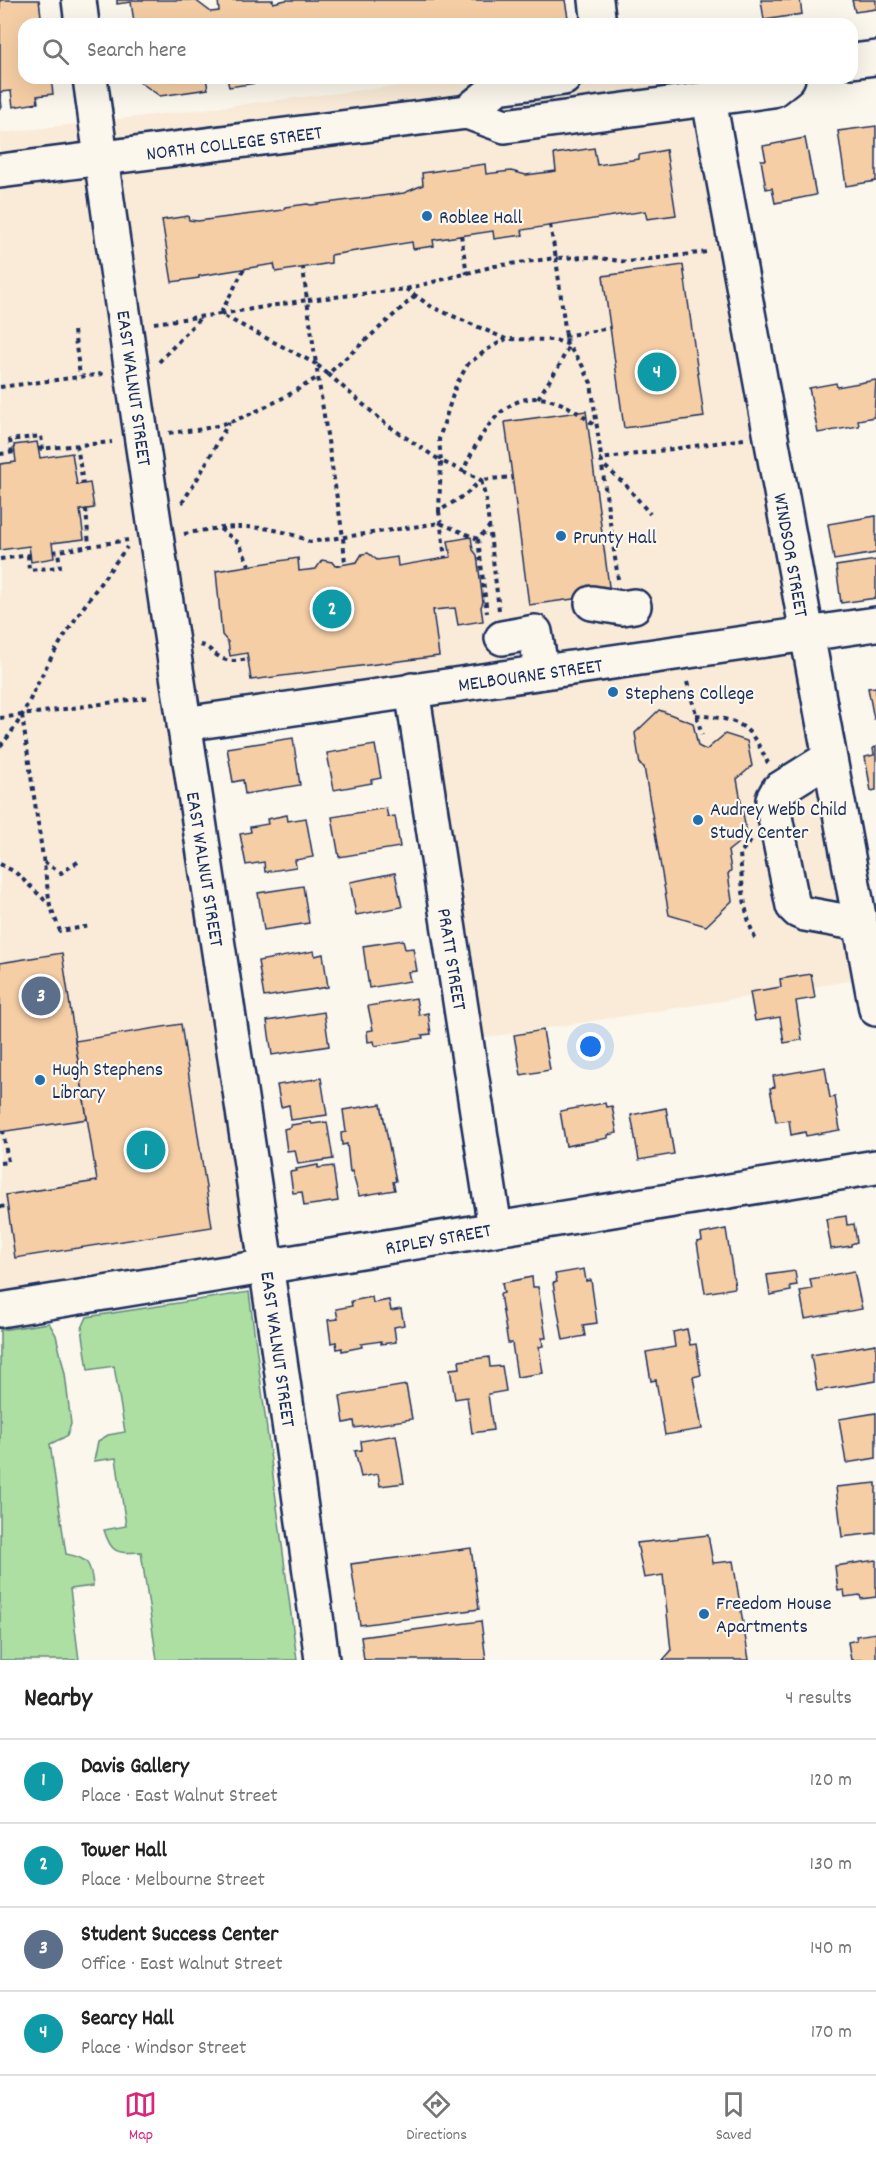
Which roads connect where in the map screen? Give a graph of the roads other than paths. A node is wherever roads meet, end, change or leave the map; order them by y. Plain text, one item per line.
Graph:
1 (79, 0) edge
2 (596, 0) edge
3 (81, 18) edge
4 (598, 18) edge
5 (876, 58) edge
6 (858, 60) edge
7 (91, 84) edge
8 (520, 84) edge
9 (780, 84) edge
10 (709, 100) junction
11 (467, 112) junction
12 (102, 158) junction
13 (0, 171) edge
14 (876, 624) edge
15 (495, 630) road end
16 (807, 635) junction
17 (542, 672) junction
18 (412, 690) junction
19 (184, 724) junction
20 (830, 758) junction
21 (860, 924) junction
22 (876, 1009) edge
23 (876, 1167) edge
24 (495, 1228) junction
25 (268, 1268) junction
26 (0, 1310) edge
27 (322, 1660) edge

1 - 3 street
2 - 4 street
5 - 6 street
7 - 12 street, EAST WALNUT STREET
8 - 11 street
9 - 10 street, NORTH COLLEGE STREET
10 - 11 street, NORTH COLLEGE STREET
10 - 16 street, WINDSOR STREET
11 - 12 street, NORTH COLLEGE STREET
12 - 13 street, NORTH COLLEGE STREET
12 - 19 street, EAST WALNUT STREET
14 - 16 street, MELBOURNE STREET
15 - 17 street
16 - 17 street, MELBOURNE STREET
16 - 20 street, WINDSOR STREET
17 - 18 street, MELBOURNE STREET
18 - 19 street, MELBOURNE STREET
18 - 24 street, PRATT STREET
19 - 25 street, EAST WALNUT STREET
20 - 21 street, WINDSOR STREET
20 - 21 street
21 - 22 street, WINDSOR STREET
23 - 24 street, RIPLEY STREET
24 - 25 street, RIPLEY STREET
25 - 26 street, RIPLEY STREET
25 - 27 street, EAST WALNUT STREET

